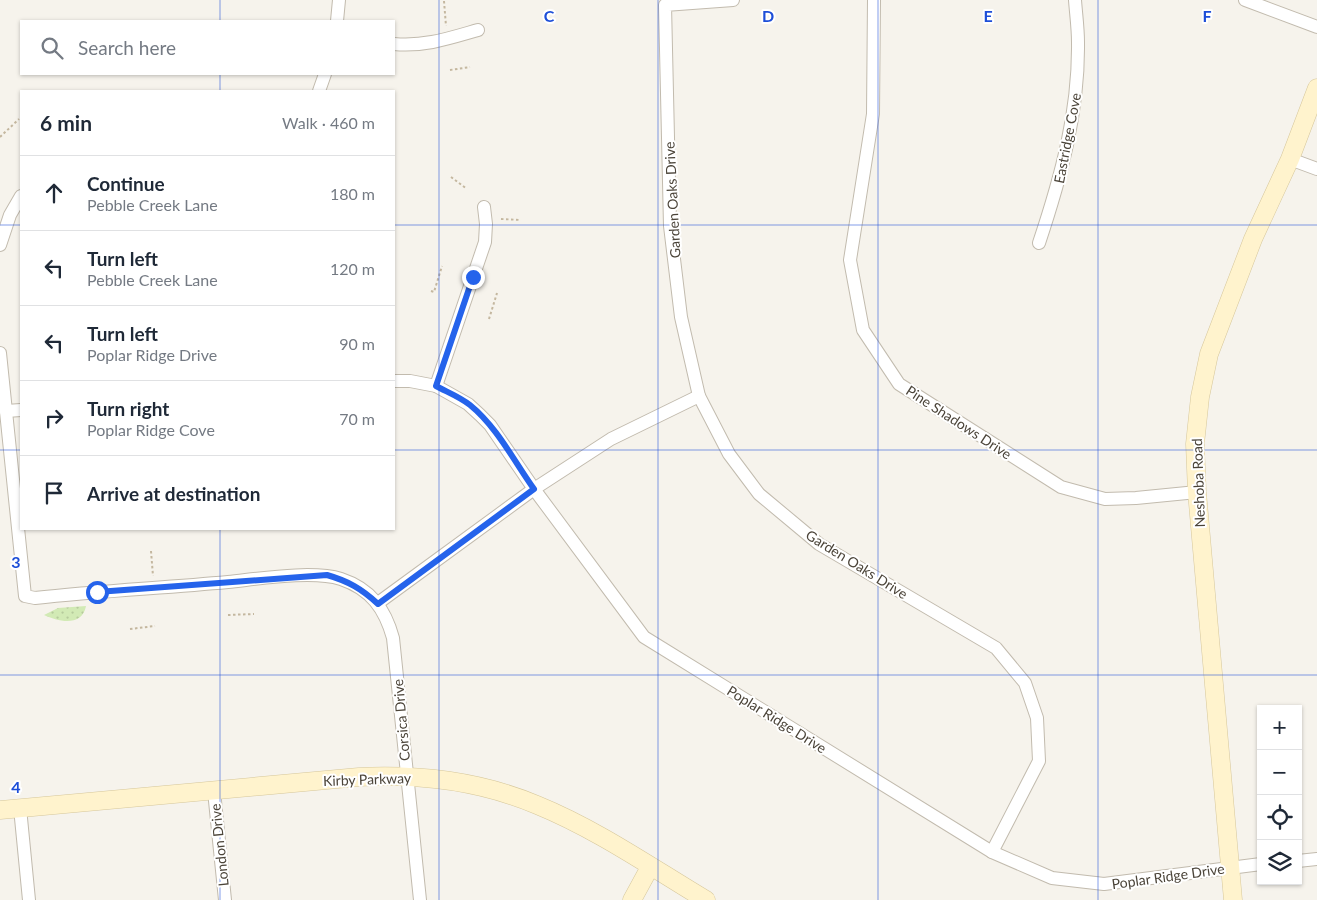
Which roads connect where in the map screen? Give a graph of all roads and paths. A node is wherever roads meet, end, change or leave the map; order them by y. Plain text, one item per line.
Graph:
1 (339, 0) edge
2 (733, 0) edge
3 (874, 0) edge
4 (1075, 0) edge
5 (1245, 0) edge
6 (444, 1) edge
7 (337, 20) edge
8 (446, 27) dead end
9 (1317, 27) edge
10 (478, 30) dead end
11 (395, 44) edge
12 (470, 67) dead end
13 (450, 70) dead end
14 (325, 75) edge
15 (1317, 88) edge
16 (319, 90) edge
17 (19, 119) dead end
18 (0, 137) edge
19 (1290, 159) junction
20 (1317, 169) edge
21 (451, 177) dead end
22 (467, 190) dead end
23 (20, 198) edge
24 (484, 207) dead end
25 (501, 220) dead end
26 (521, 220) dead end
27 (1039, 243) dead end
28 (0, 245) edge
29 (442, 266) dead end
30 (431, 291) dead end
31 (497, 293) dead end
32 (489, 319) dead end
33 (0, 353) edge
34 (395, 381) edge
35 (436, 386) junction
36 (699, 396) junction
37 (20, 410) edge
38 (6, 411) junction
39 (534, 489) junction
40 (1197, 492) junction
41 (151, 551) dead end
42 (153, 576) dead end
43 (378, 604) junction
44 (254, 614) dead end
45 (228, 615) dead end
46 (156, 626) dead end
47 (130, 629) dead end
48 (406, 776) junction
49 (214, 790) junction
50 (20, 808) junction
51 (0, 810) edge
52 (992, 852) junction
53 (1317, 859) edge
54 (1302, 861) edge
55 (1257, 864) edge
56 (650, 867) junction
57 (1230, 867) junction
58 (29, 900) edge
59 (225, 900) edge
60 (420, 900) edge
61 (632, 900) edge
62 (706, 900) edge
63 (1233, 900) edge

1 - 7 street
2 - 36 street, Garden Oaks Drive
3 - 40 street, Pine Shadows Drive
4 - 27 street, Eastridge Cove
5 - 9 street
6 - 8 path
10 - 11 street
12 - 13 path
14 - 16 street
15 - 19 street, Neshoba Road
17 - 18 path
19 - 20 street
19 - 40 street, Neshoba Road
21 - 22 path
23 - 28 street
24 - 35 street
25 - 26 path
29 - 30 path
31 - 32 path
33 - 38 street
34 - 35 street, Poplar Ridge Drive
35 - 39 street, Poplar Ridge Drive
36 - 39 street
36 - 52 street, Garden Oaks Drive
37 - 38 street
38 - 43 street
39 - 43 street
39 - 52 street, Poplar Ridge Drive
40 - 57 street, Neshoba Road
41 - 42 path
43 - 48 street, Corsica Drive
44 - 45 path
46 - 47 path
48 - 49 street, Kirby Parkway
48 - 56 street, Kirby Parkway
48 - 60 street, Corsica Drive
49 - 50 street, Kirby Parkway
49 - 59 street, London Drive
50 - 51 street, Kirby Parkway
50 - 58 street
52 - 57 street, Poplar Ridge Drive
53 - 54 street
55 - 57 street, Poplar Ridge Drive
56 - 61 street
56 - 62 street, Kirby Parkway
57 - 63 street, Neshoba Road

